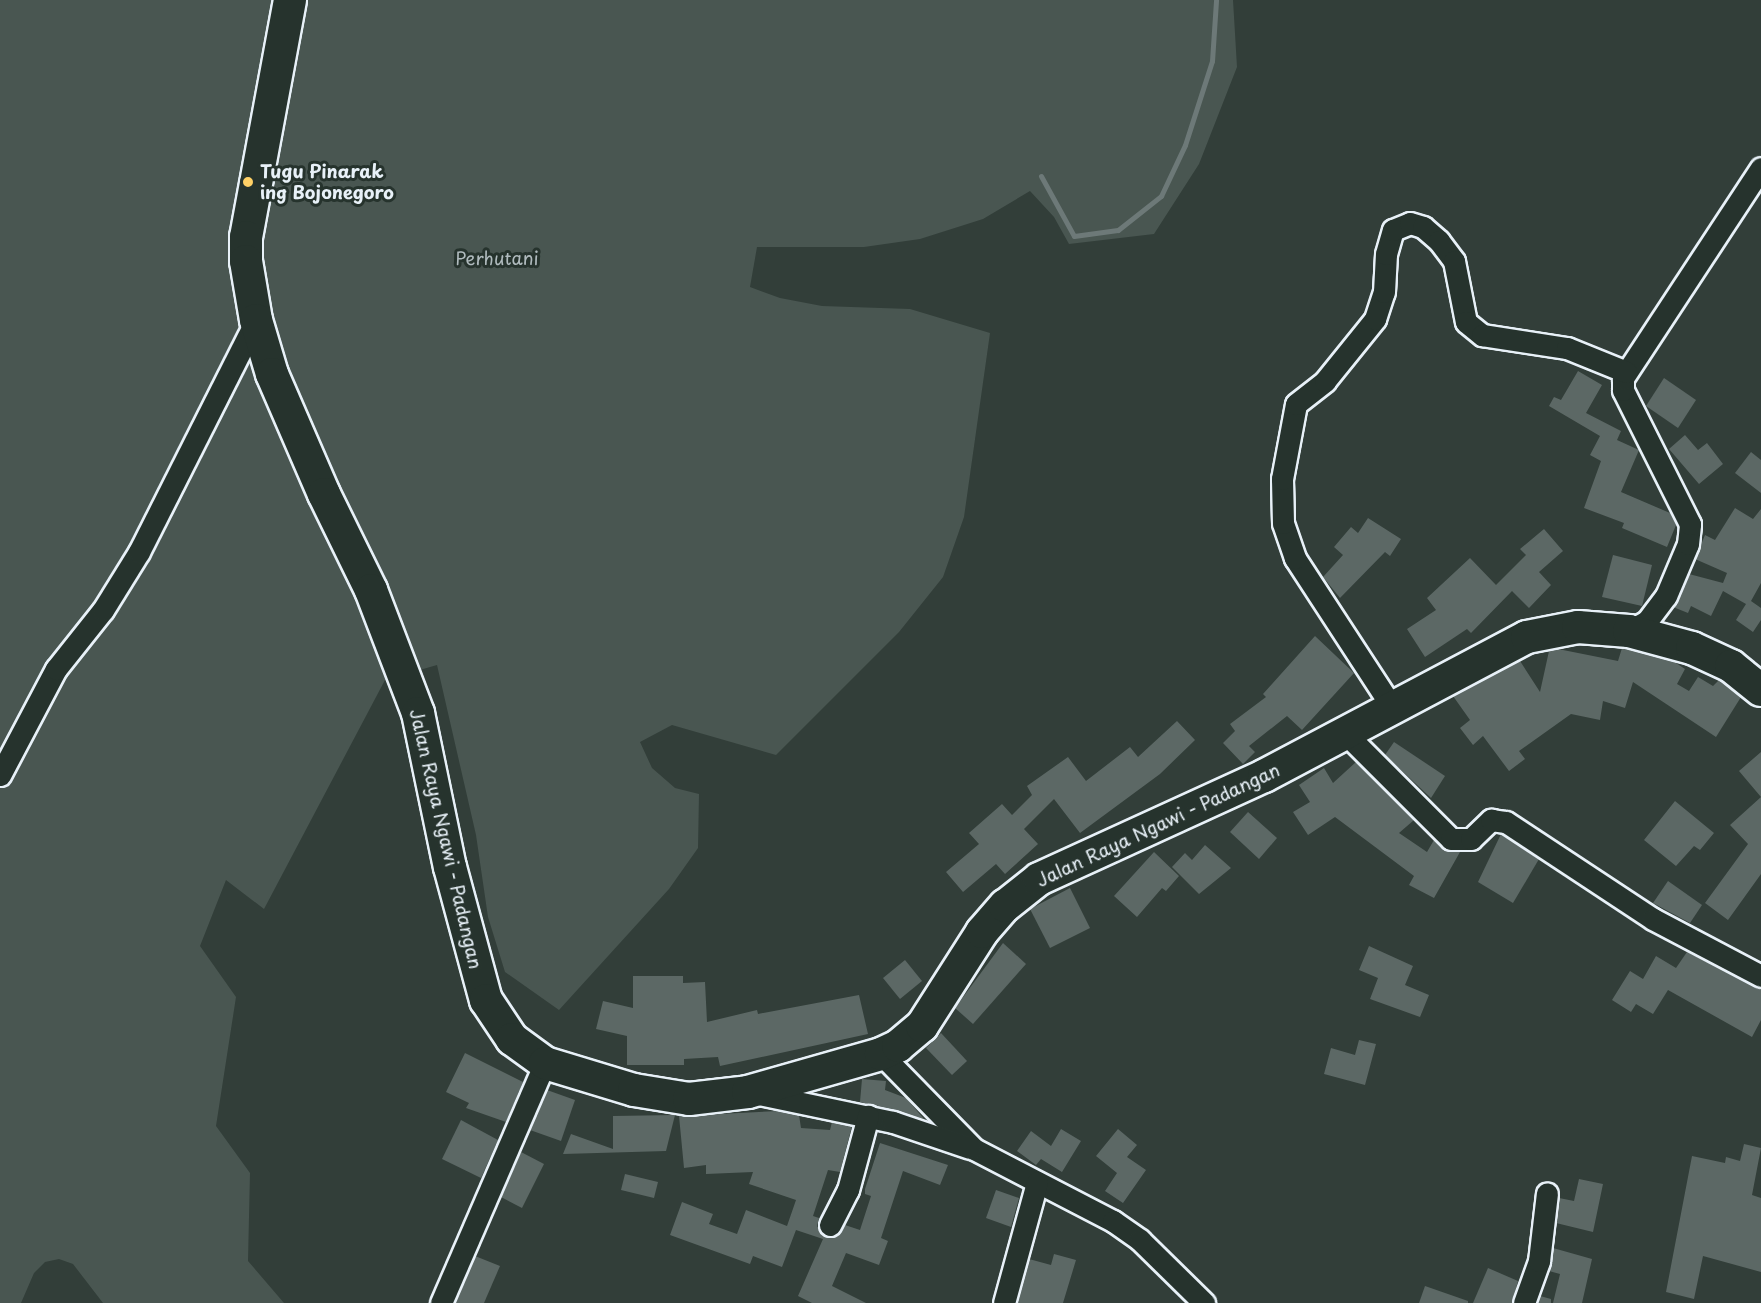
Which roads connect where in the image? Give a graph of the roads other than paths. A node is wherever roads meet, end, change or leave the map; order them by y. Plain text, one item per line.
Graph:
1 (290, 0) edge
2 (1761, 168) edge
3 (255, 320) junction
4 (1626, 372) junction
5 (1629, 631) junction
6 (1761, 690) edge
7 (1392, 707) junction
8 (1345, 733) junction
9 (0, 775) edge
10 (1761, 976) edge
11 (881, 1054) junction
12 (544, 1063) junction
13 (748, 1092) junction
14 (868, 1116) junction
15 (974, 1149) junction
16 (1037, 1182) junction
17 (1547, 1192) dead end
18 (830, 1225) dead end
19 (441, 1303) edge
20 (1004, 1303) edge
21 (1204, 1303) edge
22 (1524, 1303) edge

1 - 3 highway, Jalan Raya Ngawi - Padangan
2 - 4 street
3 - 9 street
3 - 12 highway, Jalan Raya Ngawi - Padangan
4 - 5 street
4 - 7 street
5 - 6 highway, Jalan Raya Ngawi - Padangan
5 - 7 highway, Jalan Raya Ngawi - Padangan
7 - 8 highway, Jalan Raya Ngawi - Padangan
8 - 10 street
8 - 11 highway, Jalan Raya Ngawi - Padangan
11 - 13 highway, Jalan Raya Ngawi - Padangan
11 - 15 street
12 - 13 highway, Jalan Raya Ngawi - Padangan
12 - 19 street
13 - 14 street
14 - 15 street
14 - 18 street
15 - 16 street
16 - 20 street
16 - 21 street
17 - 22 street

